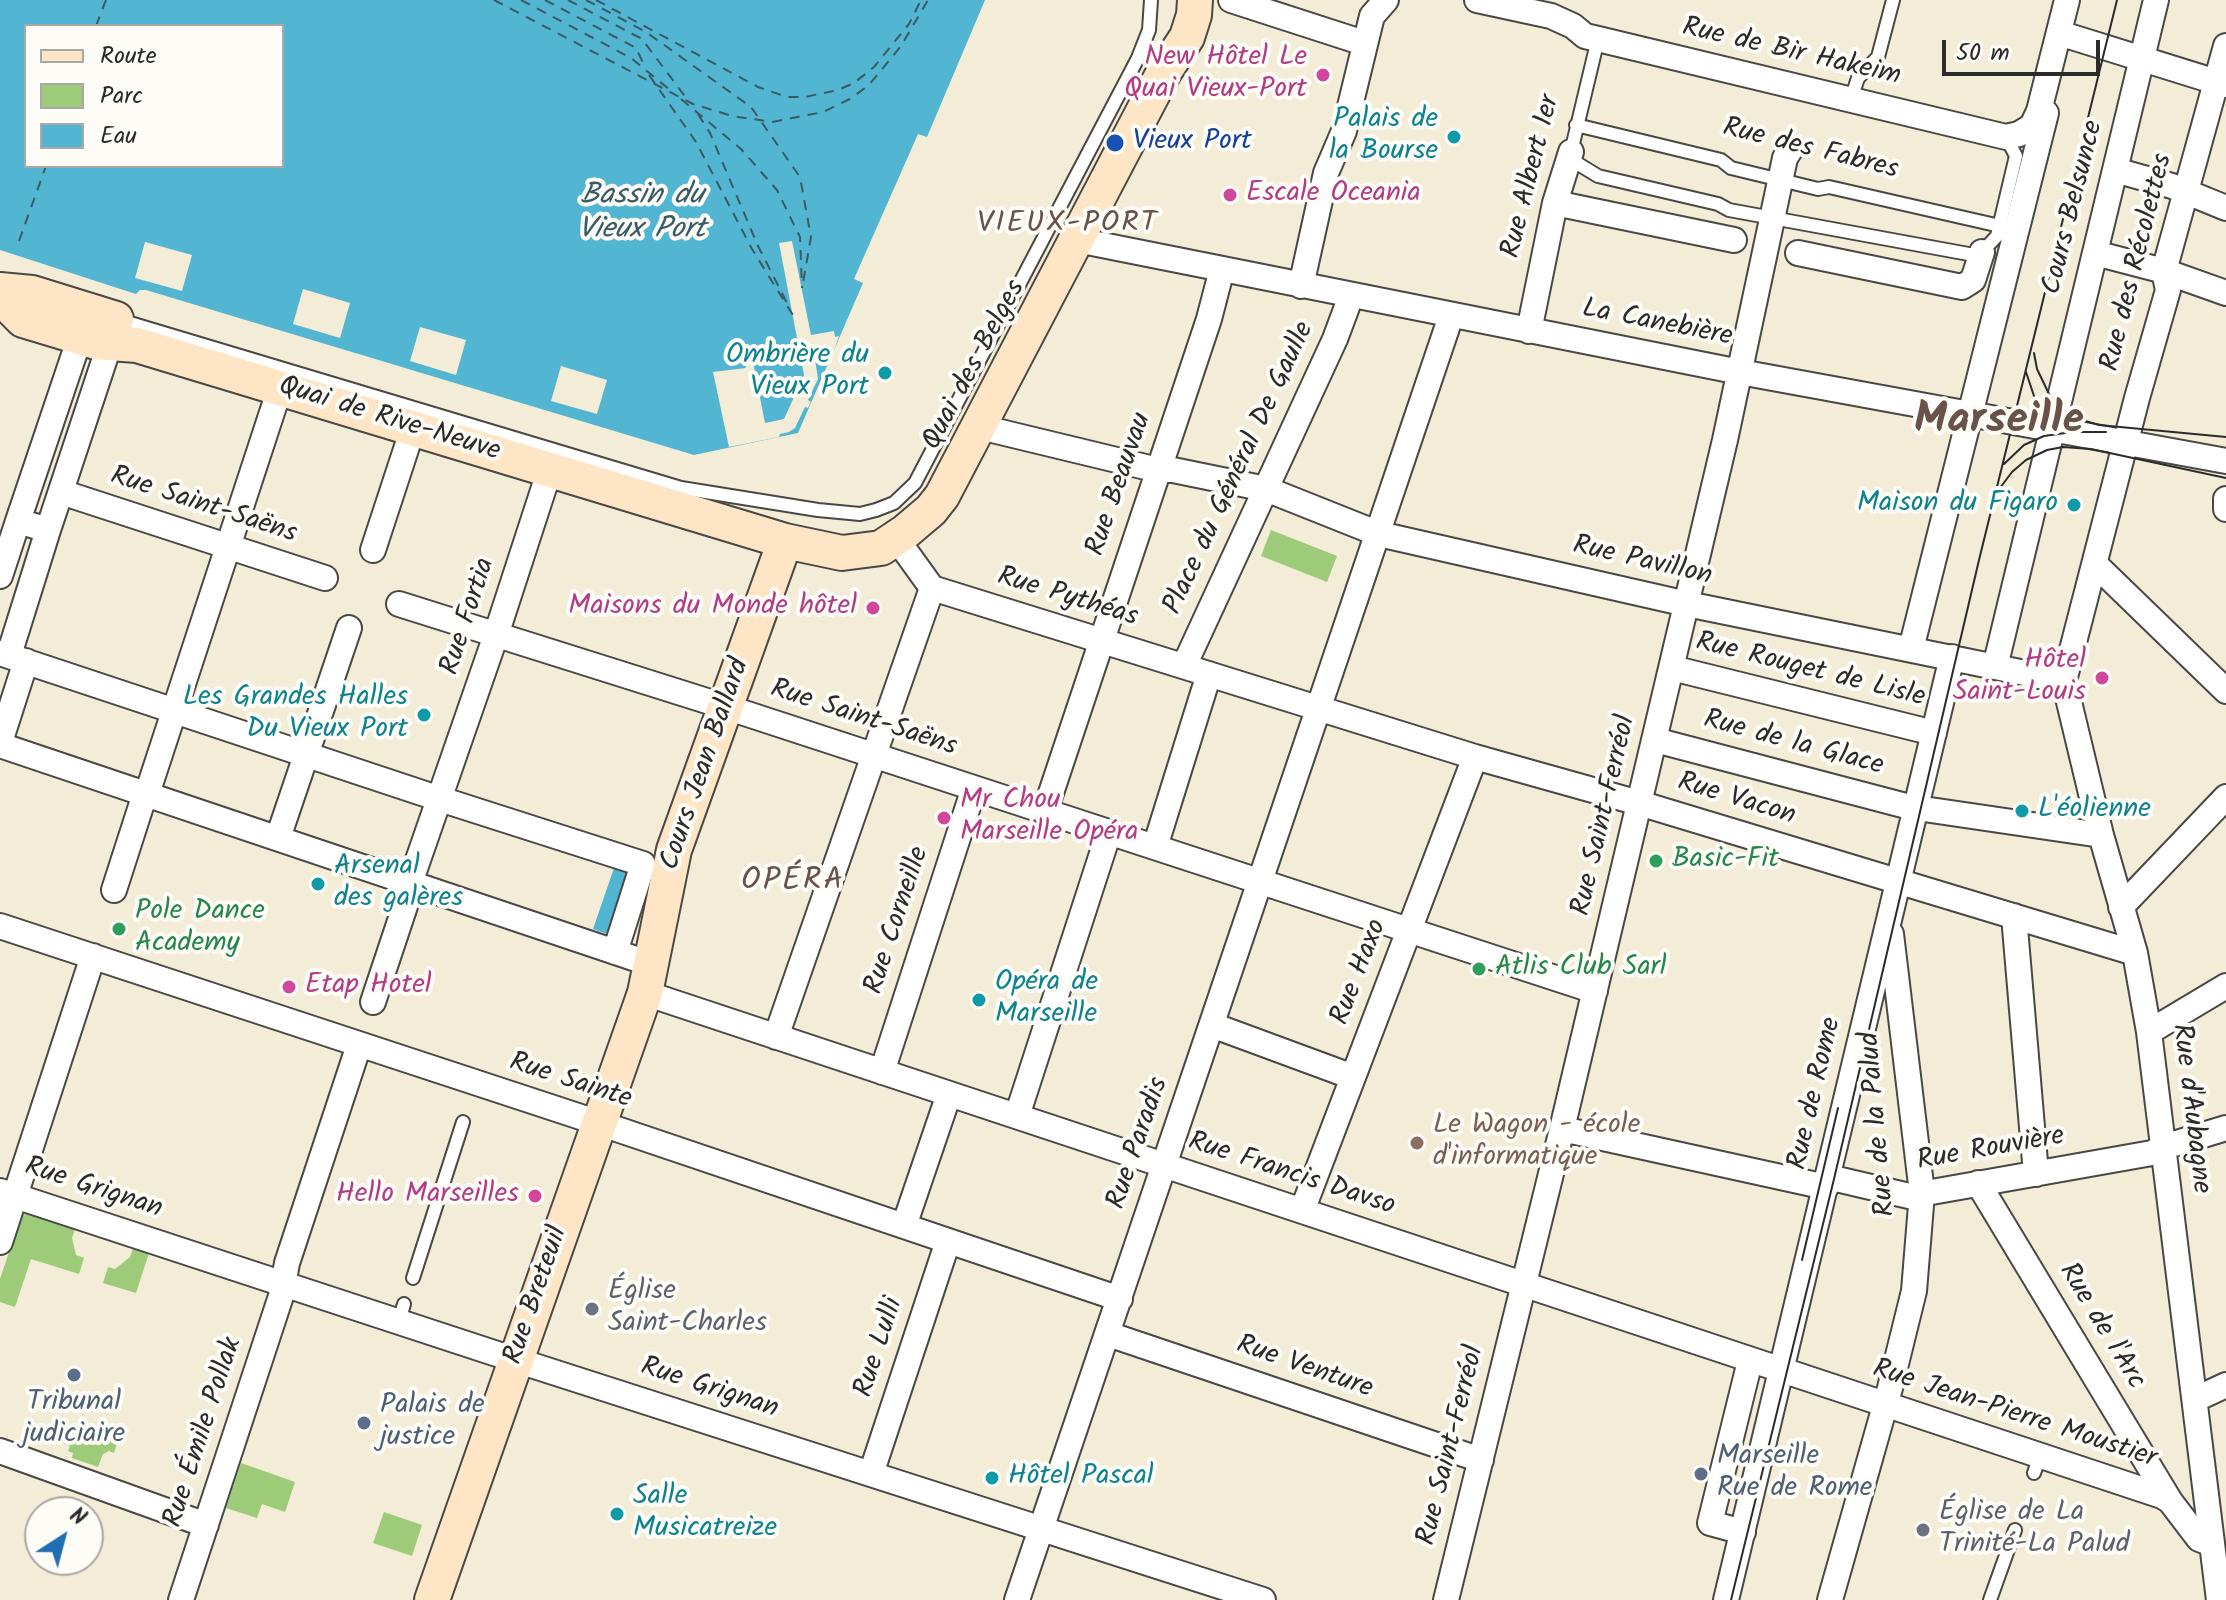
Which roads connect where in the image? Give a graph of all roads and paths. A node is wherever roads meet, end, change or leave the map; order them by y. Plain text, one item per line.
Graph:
1 (1151, 0) edge
2 (1182, 0) edge
3 (1195, 0) edge
4 (1231, 0) edge
5 (1386, 0) edge
6 (1477, 0) edge
7 (1893, 0) edge
8 (2156, 0) edge
9 (2061, 11) edge
10 (1598, 39) junction
11 (1364, 43) junction
12 (2226, 46) edge
13 (2142, 59) junction
14 (1169, 63) junction
15 (2221, 84) edge
16 (1851, 99) junction
17 (2042, 112) junction
18 (1576, 125) junction
19 (2006, 137) junction
20 (1792, 147) dead end
21 (1571, 152) junction
22 (2115, 170) junction
23 (1781, 180) junction
24 (2187, 191) junction
25 (1555, 203) junction
26 (2226, 208) edge
27 (1773, 219) junction
28 (2000, 226) junction
29 (1077, 240) junction
30 (1734, 240) dead end
31 (1982, 252) junction
32 (1798, 253) dead end
33 (2095, 253) junction
34 (1222, 269) junction
35 (2164, 271) junction
36 (1301, 286) junction
37 (0, 290) edge
38 (2226, 293) edge
39 (1351, 296) junction
40 (0, 297) edge
41 (1451, 316) junction
42 (1529, 331) junction
43 (102, 333) junction
44 (1740, 372) junction
45 (280, 388) junction
46 (1970, 414) junction
47 (980, 427) junction
48 (413, 428) junction
49 (2052, 430) junction
50 (2126, 444) junction
51 (2226, 461) edge
52 (550, 469) junction
53 (1158, 470) junction
54 (1266, 489) junction
55 (61, 492) junction
56 (2226, 499) edge
57 (2226, 509) edge
58 (18, 521) junction
59 (789, 524) junction
60 (48, 530) junction
61 (1379, 534) junction
62 (896, 538) junction
63 (227, 547) junction
64 (373, 550) dead end
65 (2095, 564) junction
66 (0, 576) edge
67 (325, 578) dead end
68 (932, 588) junction
69 (399, 604) dead end
70 (1687, 604) junction
71 (349, 628) dead end
72 (496, 635) junction
73 (1100, 641) junction
74 (1902, 647) junction
75 (12, 656) edge
76 (1951, 664) junction
77 (1184, 666) junction
78 (1995, 667) junction
79 (1672, 668) junction
80 (1209, 674) junction
81 (2064, 681) junction
82 (2226, 691) edge
83 (175, 703) junction
84 (726, 707) junction
85 (1321, 707) junction
86 (1934, 733) junction
87 (1655, 740) junction
88 (0, 743) edge
89 (309, 748) junction
90 (874, 756) junction
91 (1475, 757) junction
92 (974, 788) junction
93 (443, 792) junction
94 (2226, 797) edge
95 (145, 798) junction
96 (1639, 803) junction
97 (1916, 808) junction
98 (1045, 811) junction
99 (1109, 832) junction
100 (2101, 835) junction
101 (278, 838) junction
102 (1155, 847) junction
103 (656, 867) junction
104 (1898, 881) junction
105 (1261, 882) junction
106 (410, 887) junction
107 (114, 890) dead end
108 (2121, 907) junction
109 (2014, 916) junction
110 (1889, 919) junction
111 (0, 926) edge
112 (1410, 931) junction
113 (615, 952) junction
114 (2135, 953) junction
115 (93, 956) junction
116 (639, 960) dead end
117 (2226, 986) edge
118 (1595, 991) junction
119 (645, 993) junction
120 (373, 1002) dead end
121 (1212, 1025) junction
122 (2149, 1032) junction
123 (776, 1037) junction
124 (359, 1045) junction
125 (882, 1072) junction
126 (1353, 1077) junction
127 (949, 1094) junction
128 (1017, 1116) junction
129 (463, 1122) dead end
130 (599, 1123) junction
131 (2226, 1128) edge
132 (1562, 1129) junction
133 (2164, 1147) junction
134 (1165, 1166) junction
135 (2036, 1174) junction
136 (1827, 1182) junction
137 (1978, 1183) junction
138 (8, 1193) edge
139 (1922, 1193) junction
140 (1302, 1211) junction
141 (904, 1226) junction
142 (948, 1241) junction
143 (0, 1242) edge
144 (413, 1278) dead end
145 (283, 1283) junction
146 (1524, 1285) junction
147 (1120, 1299) junction
148 (1108, 1334) junction
149 (516, 1360) junction
150 (1750, 1361) junction
151 (1781, 1371) junction
152 (2226, 1385) edge
153 (2196, 1399) junction
154 (1885, 1406) junction
155 (0, 1451) edge
156 (1481, 1460) junction
157 (871, 1474) junction
158 (2170, 1501) junction
159 (206, 1525) junction
160 (1041, 1528) junction
161 (2015, 1530) dead end
162 (1743, 1532) junction
163 (2219, 1541) edge
164 (181, 1600) edge
165 (432, 1600) edge
166 (1017, 1600) edge
167 (1263, 1600) edge
168 (1446, 1600) edge
169 (1726, 1600) edge
170 (1830, 1600) edge
171 (1990, 1600) edge
172 (2219, 1600) edge

1 - 59 lane, Quai des Belges
2 - 14 main road, Quai des Belges
3 - 14 main road, Quai des Belges
4 - 11 street
5 - 11 street
6 - 10 street, Rue de Bir Hakeim
7 - 16 lane
8 - 13 street, Cours Belsunce
9 - 13 street
9 - 17 street, Cours Belsunce
10 - 16 street, Rue de Bir Hakeim
10 - 18 lane, Rue Albert 1er
11 - 36 street
12 - 15 street, Rue des Récolettes
13 - 15 street
13 - 22 street, Cours Belsunce
14 - 29 main road, Quai des Belges
15 - 24 street, Rue des Récolettes
16 - 19 street, Rue de Bir Hakeim
17 - 19 street
17 - 46 street, Cours Belsunce
18 - 21 lane, Rue Albert 1er
18 - 23 lane, Rue des Fabres
19 - 28 lane
20 - 23 street, Rue Saint-Ferréol
21 - 25 street, Rue Albert 1er
21 - 27 lane
22 - 24 street
22 - 33 street, Cours Belsunce
23 - 27 street, Rue Saint-Ferréol
23 - 28 lane, Rue des Fabres
24 - 26 street
24 - 35 street, Rue des Récolettes
25 - 30 street
25 - 42 street, Rue Albert 1er
27 - 31 lane
27 - 44 street, Rue Saint-Ferréol
28 - 31 lane
29 - 34 street, La Canebière
29 - 47 main road, Quai des Belges
31 - 32 street
33 - 35 street
33 - 49 street, Cours Belsunce
34 - 36 street, La Canebière
34 - 53 street, Rue Beauvau
35 - 38 street
35 - 50 street, Rue des Récolettes
36 - 39 street, La Canebière
37 - 43 main road, Quai de Rive-Neuve
39 - 41 street, La Canebière
39 - 54 street, Place du Général De Gaulle
40 - 43 main road, Quai de Rive-Neuve
41 - 42 street, La Canebière
41 - 61 street
42 - 44 street, La Canebière
43 - 45 main road, Quai de Rive-Neuve
43 - 55 street
43 - 58 street
43 - 59 lane, Quai de Rive-Neuve
44 - 46 street, La Canebière
44 - 70 street, Rue Saint-Ferréol
45 - 48 main road, Quai de Rive-Neuve
45 - 63 street
46 - 49 street, La Canebière
46 - 74 street, Cours Belsunce
47 - 53 street, Place du Général De Gaulle
47 - 62 main road, Quai des Belges
48 - 52 main road, Quai de Rive-Neuve
48 - 64 street
49 - 50 street, La Canebière
49 - 78 street, Cours Belsunce
50 - 51 street, La Canebière
50 - 65 street, Rue des Récolettes
52 - 59 main road, Quai de Rive-Neuve
52 - 72 street, Rue Fortia
53 - 54 street, Place du Général De Gaulle
53 - 73 street, Rue Beauvau
54 - 61 street, Place du Général De Gaulle
54 - 77 street, Place du Général De Gaulle
55 - 60 street
55 - 63 street, Rue Saint-Saëns
56 - 57 street
58 - 60 street
58 - 66 street
59 - 62 main road, Quai des Belges
59 - 84 main road, Cours Jean Ballard
60 - 75 street
61 - 70 street, Rue Pavillon
61 - 85 street
62 - 68 street
63 - 67 street, Rue Saint-Saëns
63 - 83 street
65 - 81 street, Rue des Récolettes
65 - 82 street
68 - 73 street, Rue Pythéas
68 - 90 street
69 - 72 street, Rue Saint-Saëns
70 - 74 street, Rue Pavillon
70 - 79 street, Rue Saint-Ferréol
71 - 89 street
72 - 84 street, Rue Saint-Saëns
72 - 93 street, Rue Fortia
73 - 77 street, Rue Pythéas
73 - 98 street, Rue Beauvau
74 - 76 street, Rue Pavillon
75 - 83 street
75 - 88 street
76 - 78 street, Rue Pavillon
76 - 86 street, Rue de Rome
77 - 80 street
78 - 81 street, Rue Pavillon
79 - 86 street, Rue Rouget de Lisle
79 - 87 street, Rue Saint-Ferréol
80 - 85 street
80 - 102 street
81 - 100 street, Rue d'Aubagne
83 - 89 street
83 - 95 street
84 - 90 street, Rue Saint-Saëns
84 - 103 main road, Cours Jean Ballard
85 - 91 street, Rue Vacon
85 - 105 street, Rue Paradis
86 - 97 street, Rue de Rome
87 - 96 street, Rue Saint-Ferréol
87 - 97 street, Rue de la Glace
88 - 95 street
89 - 93 street
89 - 101 street
90 - 92 street, Rue Saint-Saëns
90 - 123 street
91 - 96 street, Rue Vacon
91 - 112 street, Rue Haxo
92 - 98 street, Rue Saint-Saëns
92 - 125 street, Rue Corneille
93 - 103 street
93 - 106 street, Rue Fortia
94 - 108 street
95 - 101 street
95 - 107 street
96 - 104 street, Rue Vacon
96 - 118 street, Rue Saint-Ferréol
97 - 100 street, Rue de la Glace
97 - 104 street, Rue de Rome
98 - 99 street, Rue Saint-Saëns
99 - 102 street, Rue Saint-Saëns
99 - 128 street
100 - 108 street, Rue d'Aubagne
101 - 106 street
102 - 105 street, Rue Saint-Saëns
103 - 113 street
103 - 119 main road, Cours Jean Ballard
104 - 109 street, Rue Vacon
104 - 110 street, Rue de Rome
105 - 112 street, Rue Saint-Saëns
105 - 121 street, Rue Paradis
106 - 113 street
106 - 120 street
108 - 114 street, Rue d'Aubagne
109 - 114 street, Rue Vacon
109 - 135 street
110 - 136 street, Rue de Rome
110 - 139 street, Rue de la Palud
111 - 115 street, Rue Sainte
112 - 118 street, Rue Saint-Saëns
112 - 126 street, Rue Haxo
113 - 116 street
114 - 122 street, Rue d'Aubagne
115 - 124 street, Rue Sainte
115 - 138 street
117 - 122 street
118 - 132 street, Rue Saint-Ferréol
119 - 123 street, Rue Francis Davso
119 - 130 main road, Rue Breteuil
121 - 126 street
121 - 134 street, Rue Paradis
122 - 133 street, Rue d'Aubagne
123 - 125 street, Rue Francis Davso
124 - 130 street, Rue Sainte
124 - 145 street
125 - 127 street, Rue Francis Davso
126 - 140 street, Rue Haxo
127 - 128 street, Rue Francis Davso
127 - 141 street
128 - 134 street, Rue Francis Davso
129 - 144 lane
130 - 141 street, Rue Sainte
130 - 149 main road, Rue Breteuil
131 - 133 street, Rue Rouvière
132 - 136 street, Rue Rouvière
132 - 146 street, Rue Saint-Ferréol
133 - 135 street, Rue Rouvière
133 - 153 street, Rue d'Aubagne
134 - 140 street, Rue Francis Davso
134 - 147 street, Rue Paradis
135 - 137 street, Rue Rouvière
136 - 139 street, Rue Rouvière
136 - 151 street, Rue de Rome
137 - 139 street, Rue Rouvière
137 - 158 street, Rue de l'Arc
138 - 143 street
138 - 145 street, Rue Grignan
139 - 154 street, Rue de la Palud
140 - 146 street, Rue Francis Davso
141 - 142 street, Rue Sainte
142 - 147 street, Rue Sainte
142 - 157 street, Rue Lulli
145 - 149 street, Rue Grignan
145 - 159 street, Rue Émile Pollak
146 - 150 street, Rue Francis Davso
146 - 156 street, Rue Saint-Ferréol
147 - 148 street, Rue Paradis
148 - 156 street, Rue Venture
148 - 160 street, Rue Paradis
149 - 157 street, Rue Grignan
149 - 165 main road, Rue Breteuil
150 - 151 street, Rue Francis Davso
150 - 162 street
151 - 154 street, Rue Jean-Pierre Moustier
151 - 162 street, Rue de Rome
152 - 153 street
153 - 163 street, Rue d'Aubagne
154 - 158 street, Rue Jean-Pierre Moustier
154 - 170 street, Rue de la Palud
155 - 159 street
156 - 168 street, Rue Saint-Ferréol
157 - 160 street, Rue Grignan
158 - 163 street, Rue Jean-Pierre Moustier
159 - 164 street, Rue Émile Pollak
160 - 166 street, Rue Paradis
160 - 167 street, Rue Grignan
161 - 171 lane
162 - 169 street, Rue de Rome
163 - 172 street, Rue d'Aubagne

